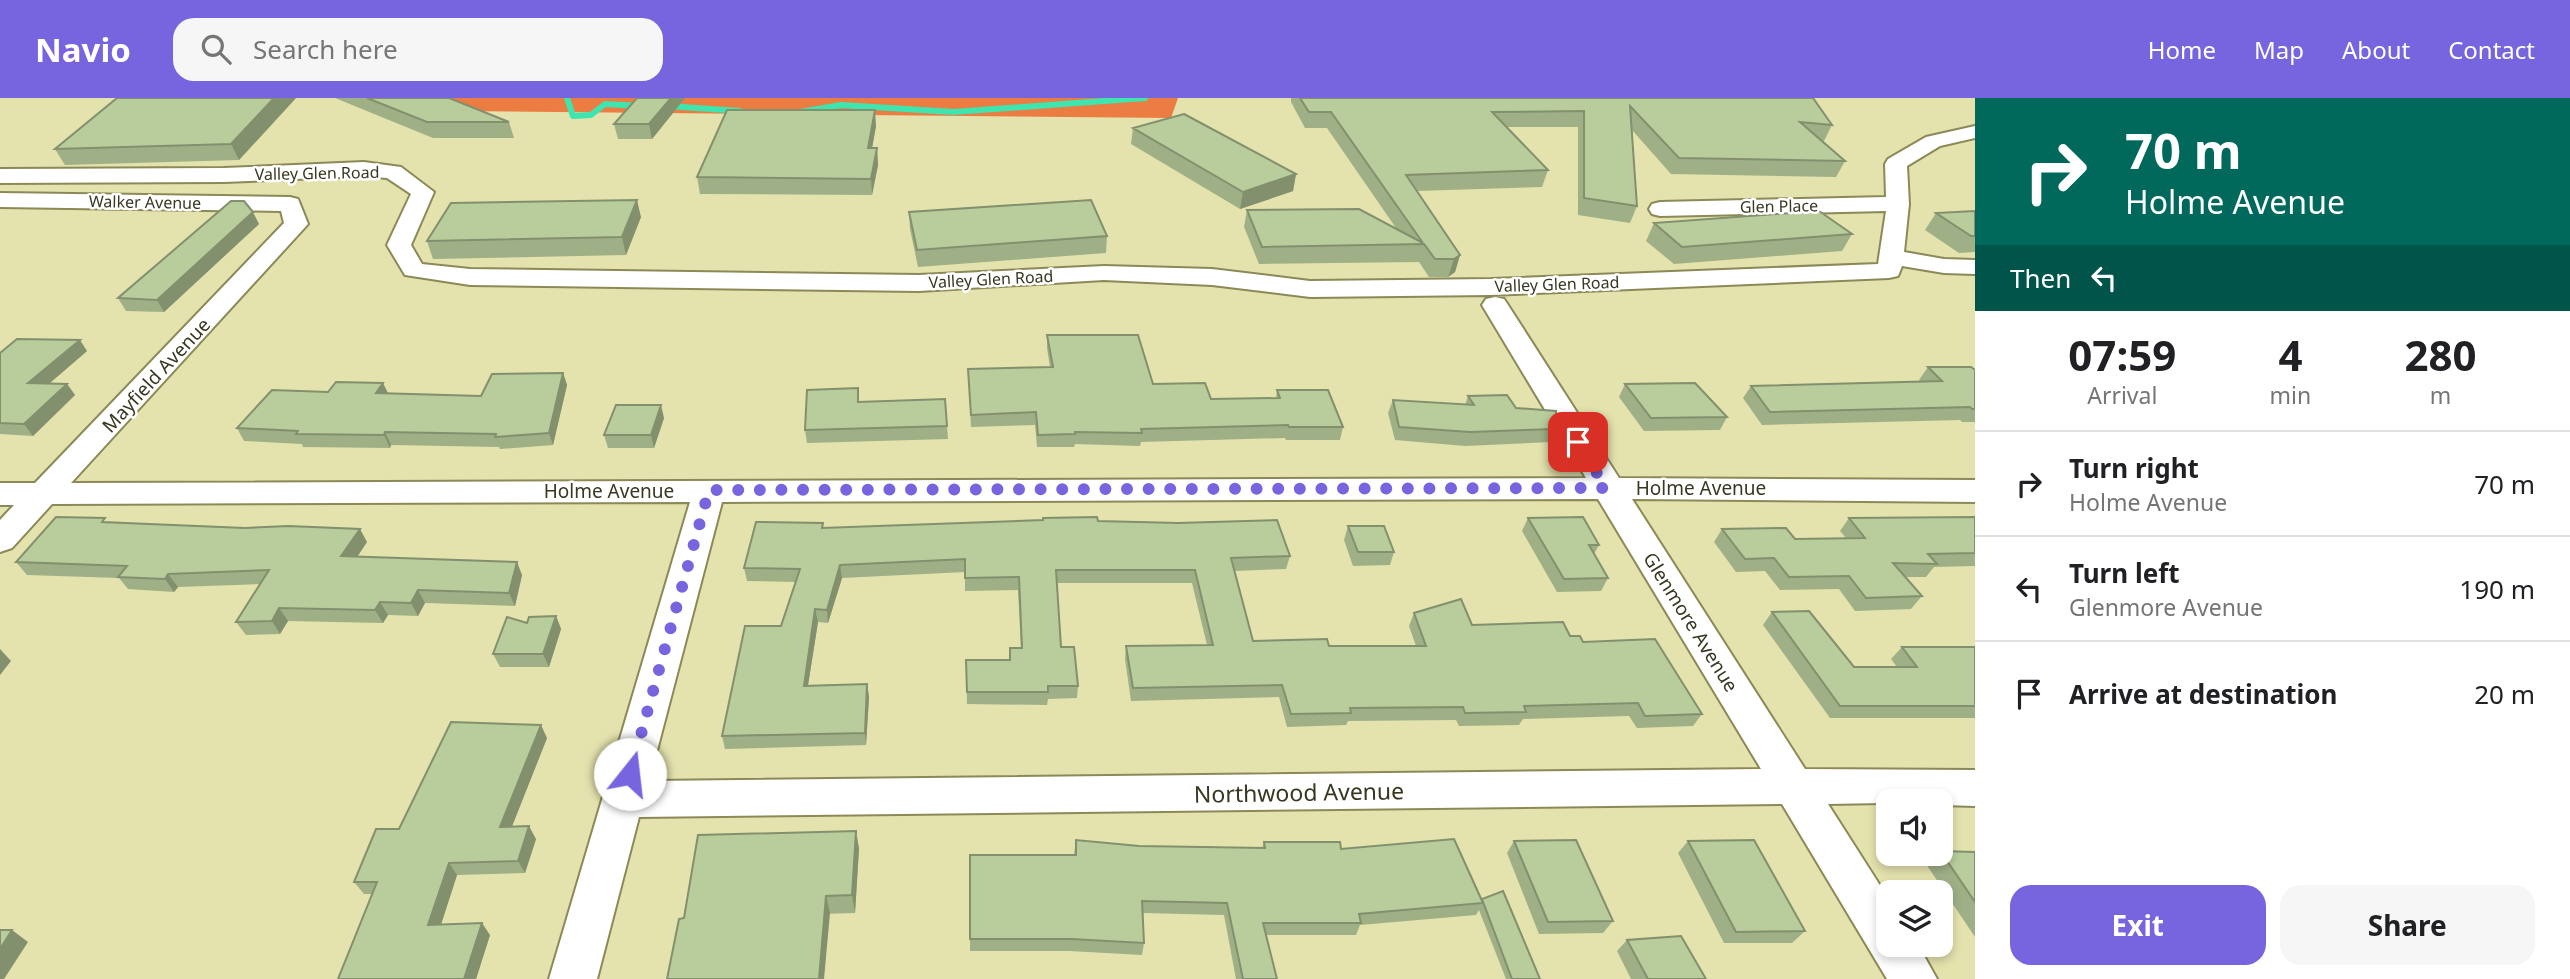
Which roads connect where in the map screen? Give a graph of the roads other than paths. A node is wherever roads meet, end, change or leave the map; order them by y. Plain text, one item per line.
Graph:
1 (1975, 132) edge
2 (0, 176) edge
3 (0, 200) edge
4 (290, 204) joint
5 (1898, 204) junction
6 (1660, 209) dead end
7 (1891, 257) junction
8 (1975, 267) edge
9 (1495, 305) dead end
10 (1606, 488) junction
11 (709, 490) junction
12 (1975, 491) edge
13 (0, 494) edge
14 (43, 495) junction
15 (0, 540) edge
16 (1795, 786) junction
17 (1975, 788) edge
18 (623, 799) junction
19 (1876, 918) edge
20 (1899, 957) edge
21 (573, 979) edge
22 (1913, 979) edge

1 - 5 street
2 - 7 street, Valley Glen Road
3 - 4 street, Walker Avenue
4 - 14 street, Mayfield Avenue
5 - 6 street, Glen Place
5 - 7 street
7 - 8 street
9 - 10 street, Glenmore Avenue
10 - 11 street, Holme Avenue
10 - 12 street, Holme Avenue
10 - 16 street, Glenmore Avenue
11 - 14 street, Holme Avenue
11 - 18 street
13 - 14 street, Holme Avenue
14 - 15 street, Mayfield Avenue
16 - 17 street, Northwood Avenue
16 - 18 street, Northwood Avenue
16 - 19 street, Glenmore Avenue
18 - 21 street
20 - 22 street

